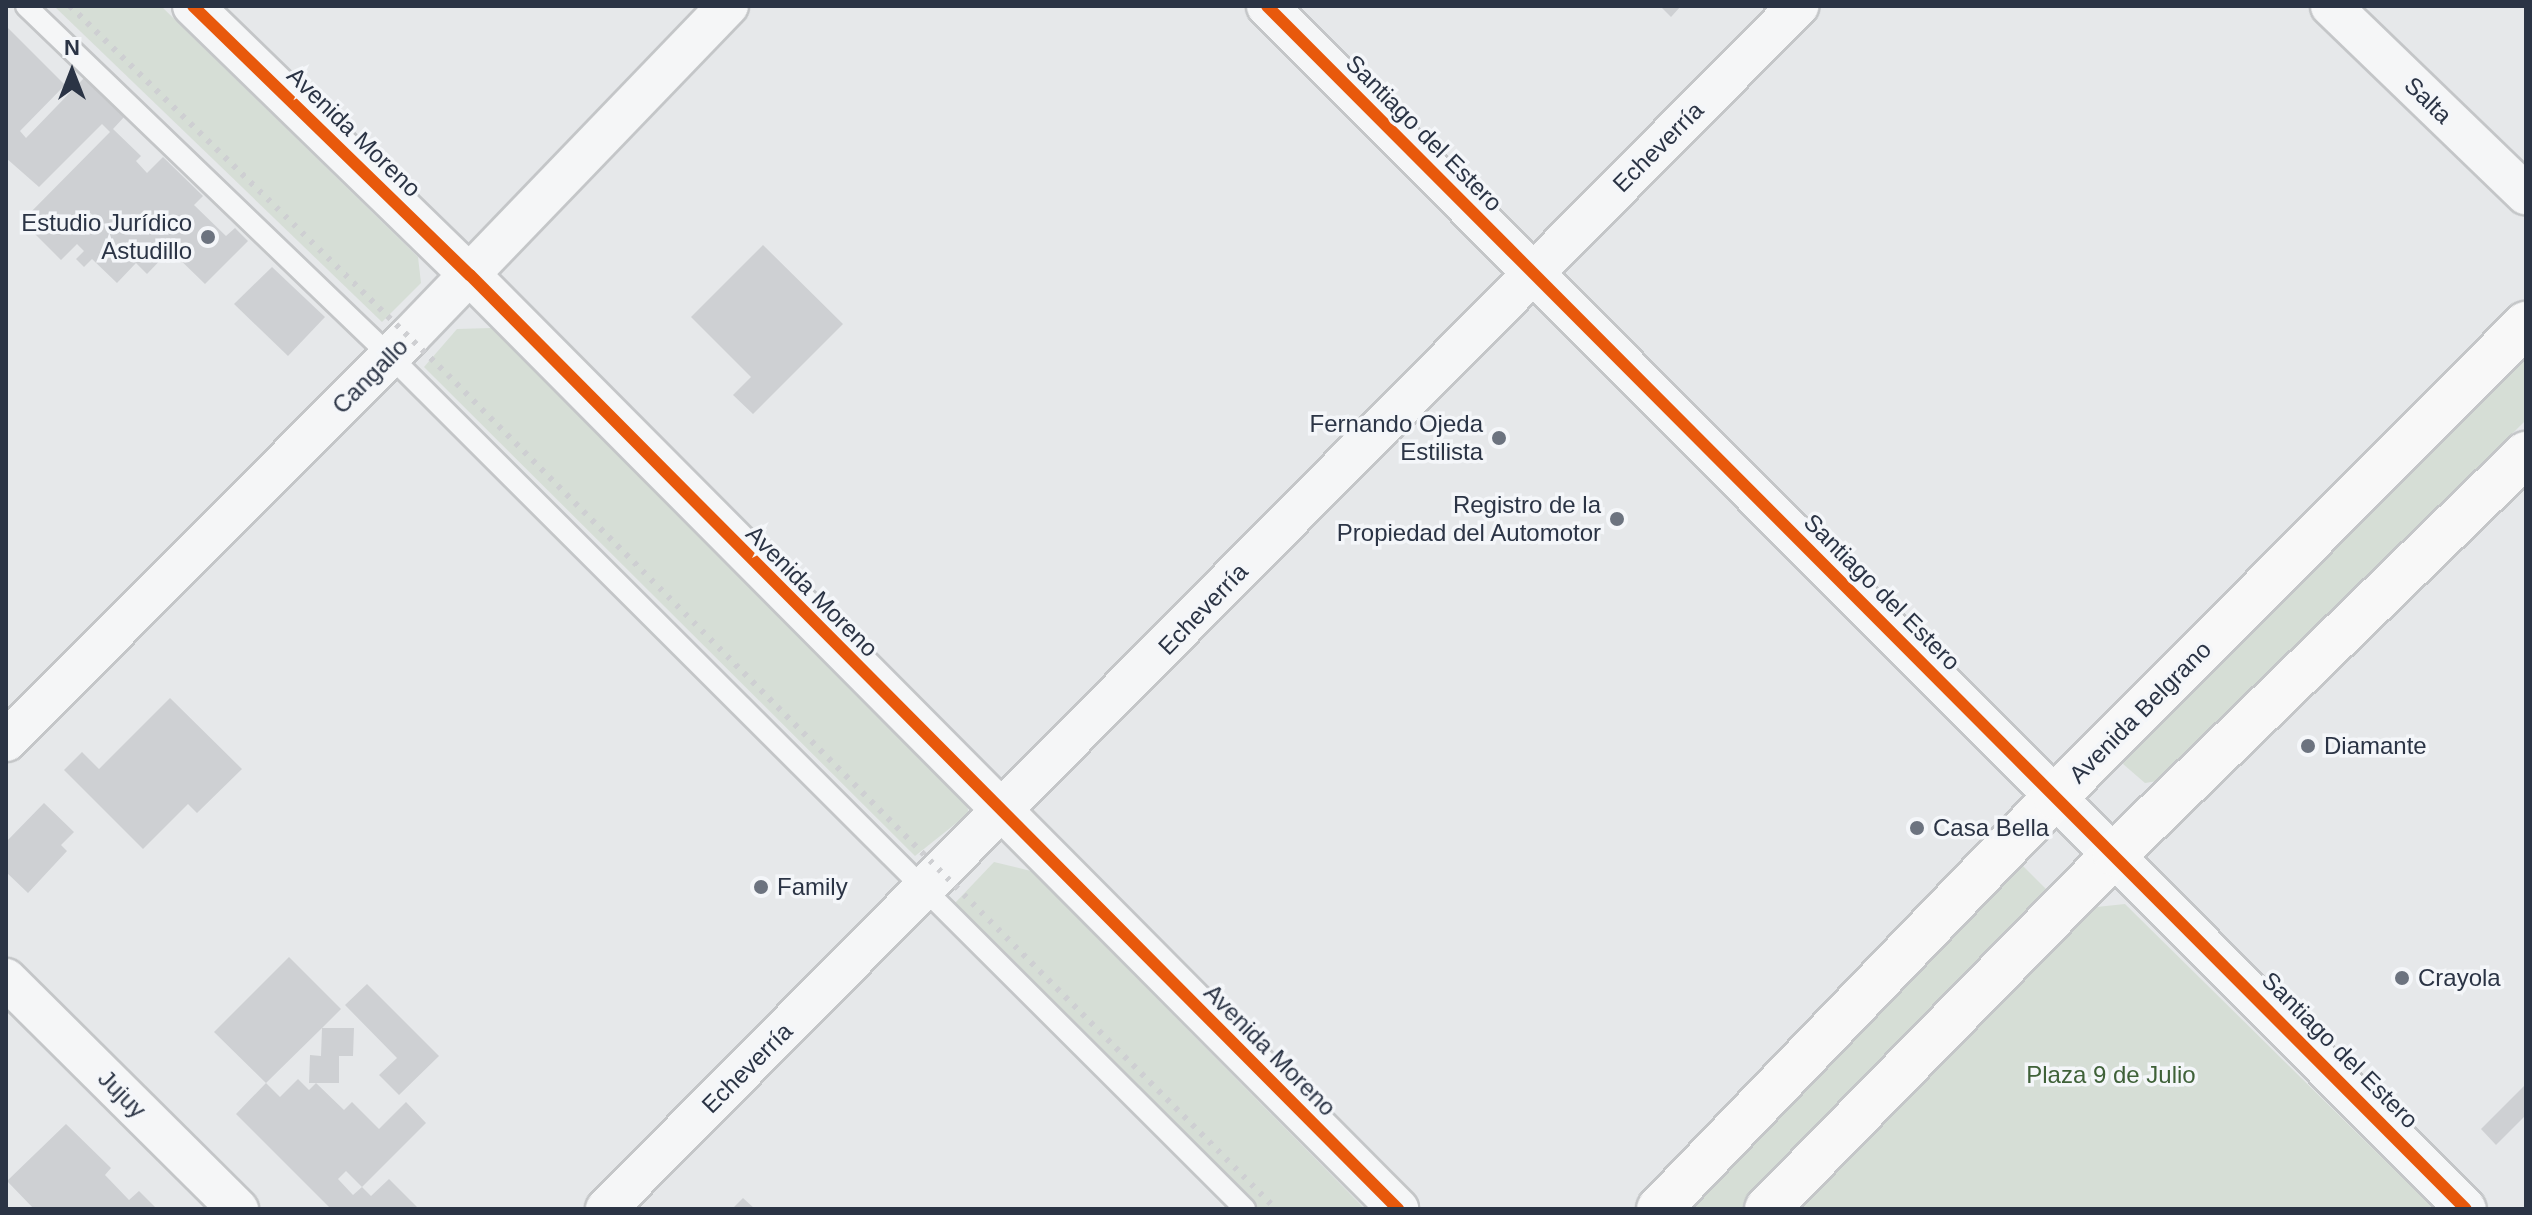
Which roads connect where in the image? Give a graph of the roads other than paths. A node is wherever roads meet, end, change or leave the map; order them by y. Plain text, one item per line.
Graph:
1 (26, 6) edge
2 (193, 6) edge
3 (728, 6) edge
4 (1267, 6) edge
5 (1798, 6) edge
6 (2331, 6) edge
7 (2526, 194) edge
8 (1532, 273) junction
9 (470, 275) junction
10 (2526, 324) edge
11 (390, 356) junction
12 (2526, 454) edge
13 (6, 741) edge
14 (2055, 797) junction
15 (1000, 814) junction
16 (2115, 854) junction
17 (924, 890) junction
18 (6, 979) edge
19 (238, 1209) edge
20 (606, 1209) edge
21 (1245, 1209) edge
22 (1398, 1209) edge
23 (1659, 1209) edge
24 (1767, 1209) edge
25 (2466, 1209) edge

1 - 11 lane
2 - 9 street, Avenida Moreno
3 - 9 street, Cangallo
4 - 8 street, Santiago del Estero
5 - 8 street, Echeverría
6 - 7 street, Salta
8 - 14 street, Santiago del Estero
8 - 15 street, Echeverría
9 - 11 street, Cangallo
9 - 15 street, Avenida Moreno
10 - 14 main road, Avenida Belgrano
11 - 13 street, Cangallo
11 - 17 lane
12 - 16 main road
14 - 16 street, Santiago del Estero
14 - 23 main road, Avenida Belgrano
15 - 17 street, Echeverría
15 - 22 street, Avenida Moreno
16 - 24 main road
16 - 25 street, Santiago del Estero
17 - 20 street, Echeverría
17 - 21 lane
18 - 19 street, Jujuy

